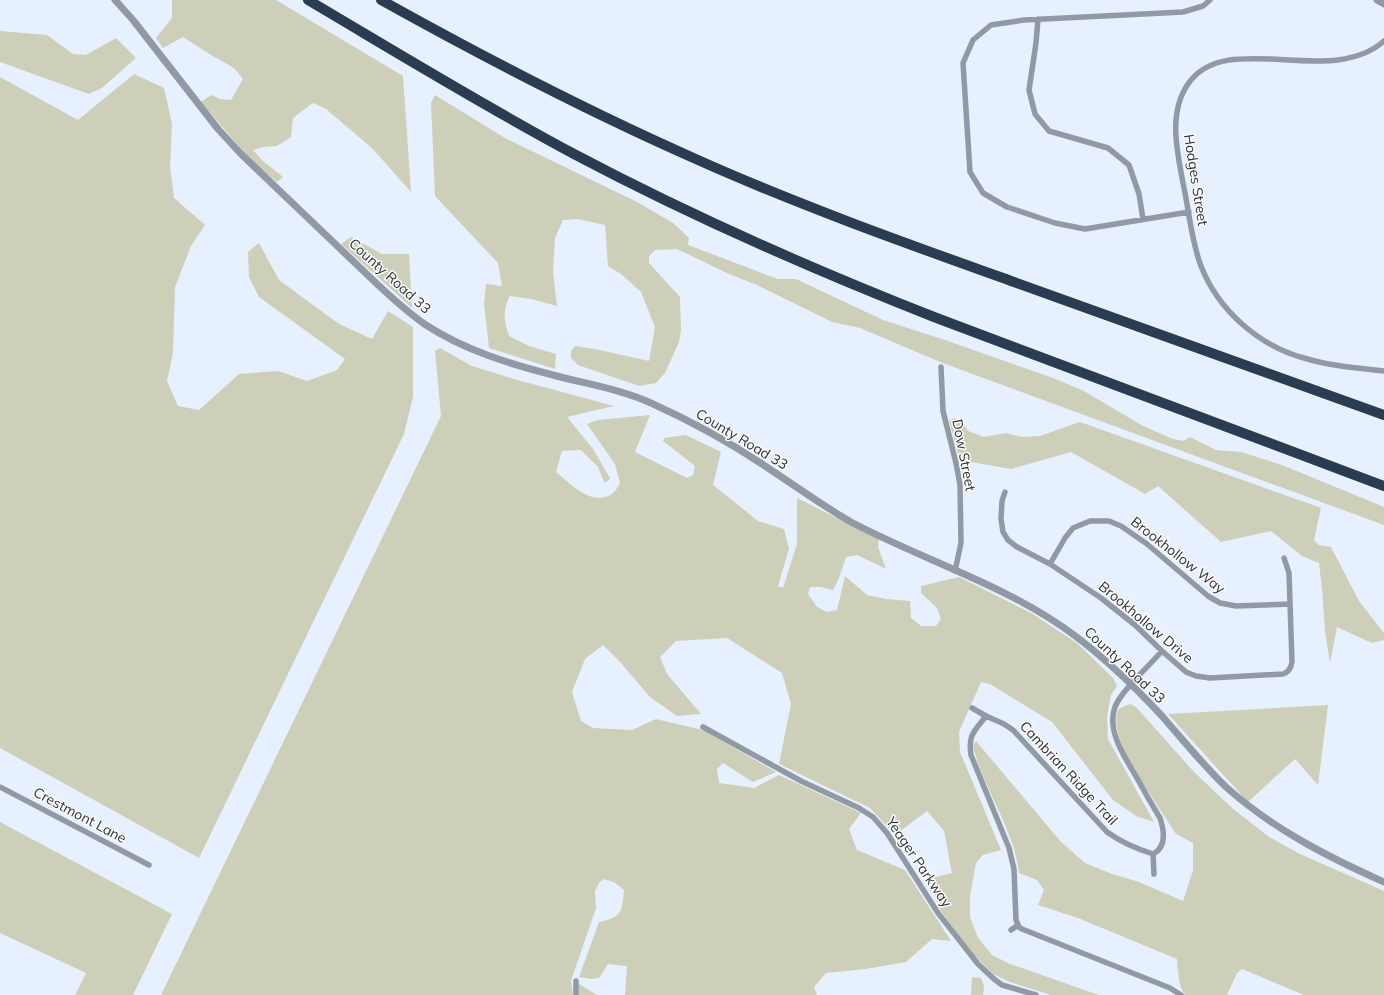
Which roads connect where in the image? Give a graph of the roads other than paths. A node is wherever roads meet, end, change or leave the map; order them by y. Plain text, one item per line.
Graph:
1 (115, 0) edge
2 (308, 0) edge
3 (381, 0) edge
4 (1210, 0) edge
5 (1377, 0) edge
6 (1384, 4) edge
7 (1038, 19) junction
8 (1384, 41) edge
9 (1189, 212) junction
10 (1144, 219) junction
11 (941, 367) dead end
12 (1384, 372) edge
13 (1384, 415) edge
14 (1384, 486) edge
15 (1005, 492) dead end
16 (1284, 558) dead end
17 (1050, 564) junction
18 (955, 571) junction
19 (1290, 604) junction
20 (1162, 651) junction
21 (1131, 685) junction
22 (972, 708) dead end
23 (986, 716) junction
24 (703, 727) dead end
25 (0, 787) edge
26 (1153, 854) junction
27 (149, 865) dead end
28 (1154, 874) dead end
29 (1384, 882) edge
30 (1018, 925) junction
31 (1011, 930) dead end
32 (576, 981) dead end
33 (576, 995) edge
34 (1036, 995) edge
35 (1181, 995) edge

1 - 18 street, County Road 33
2 - 14 highway
3 - 13 highway
4 - 7 street
5 - 6 street
7 - 10 street
7 - 10 street
8 - 9 street, Hodges Street
9 - 10 street
9 - 12 street, Hodges Street
11 - 18 street, Dow Street
15 - 17 street, Brookhollow Drive
16 - 19 street, Brookhollow Drive
17 - 19 street, Brookhollow Way
17 - 20 street, Brookhollow Drive
18 - 21 street, County Road 33
19 - 20 street, Brookhollow Drive
20 - 21 street
21 - 26 street
21 - 29 street, County Road 33
22 - 23 street, Cambrian Ridge Trail
23 - 26 street, Cambrian Ridge Trail
23 - 30 street
24 - 34 street, Yeager Parkway
25 - 27 street, Crestmont Lane
26 - 28 street
30 - 31 street
30 - 35 street
32 - 33 street

